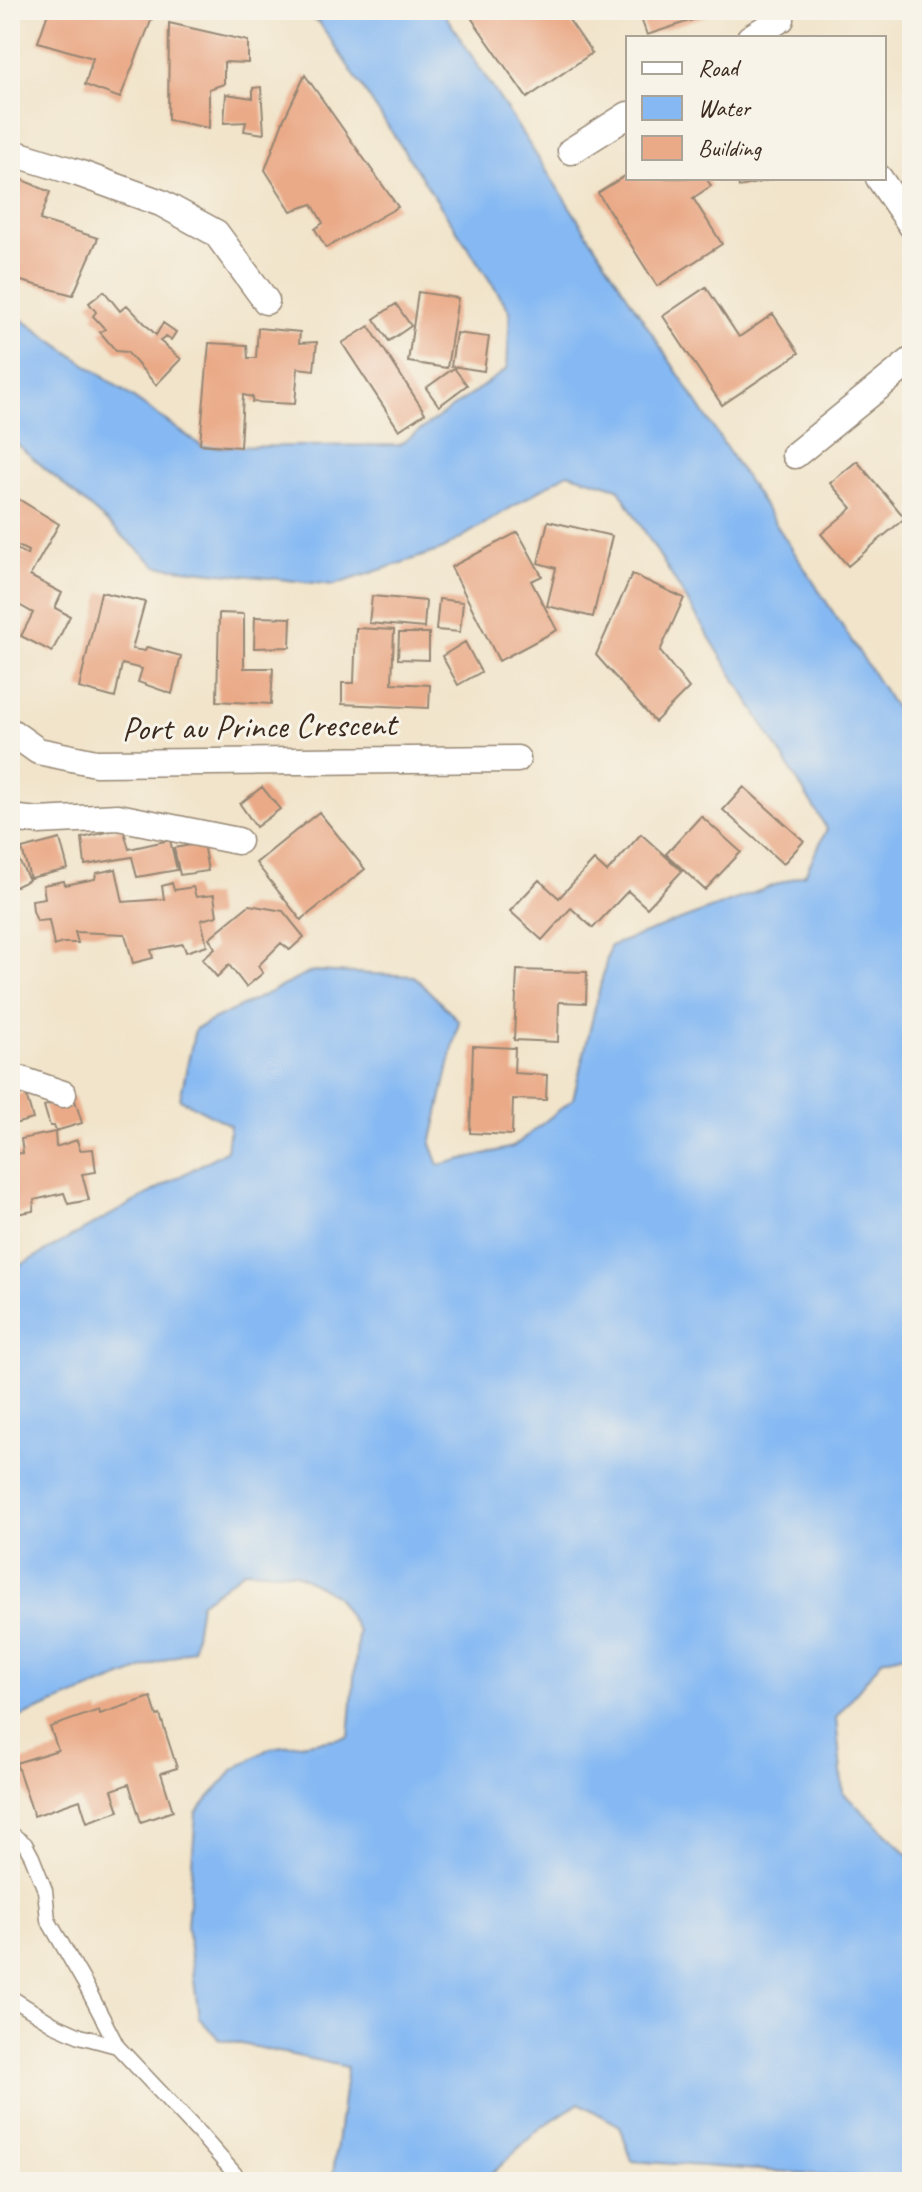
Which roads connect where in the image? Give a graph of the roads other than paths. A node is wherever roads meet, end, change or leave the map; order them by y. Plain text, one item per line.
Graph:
1 (784, 22) edge
2 (754, 36) edge
3 (626, 116) edge
4 (571, 151) dead end
5 (10, 152) edge
6 (880, 180) edge
7 (912, 226) edge
8 (266, 301) dead end
9 (912, 360) edge
10 (795, 455) dead end
11 (10, 731) edge
12 (517, 759) dead end
13 (10, 818) edge
14 (238, 841) dead end
15 (10, 1076) edge
16 (63, 1094) dead end
17 (10, 1833) edge
18 (10, 1997) edge
19 (117, 2046) junction
20 (242, 2182) edge

1 - 2 street
3 - 4 street
5 - 8 street
6 - 7 street
9 - 10 street
11 - 12 street, Port au Prince Crescent
13 - 14 street
15 - 16 street
17 - 19 lane
18 - 19 lane
19 - 20 lane

